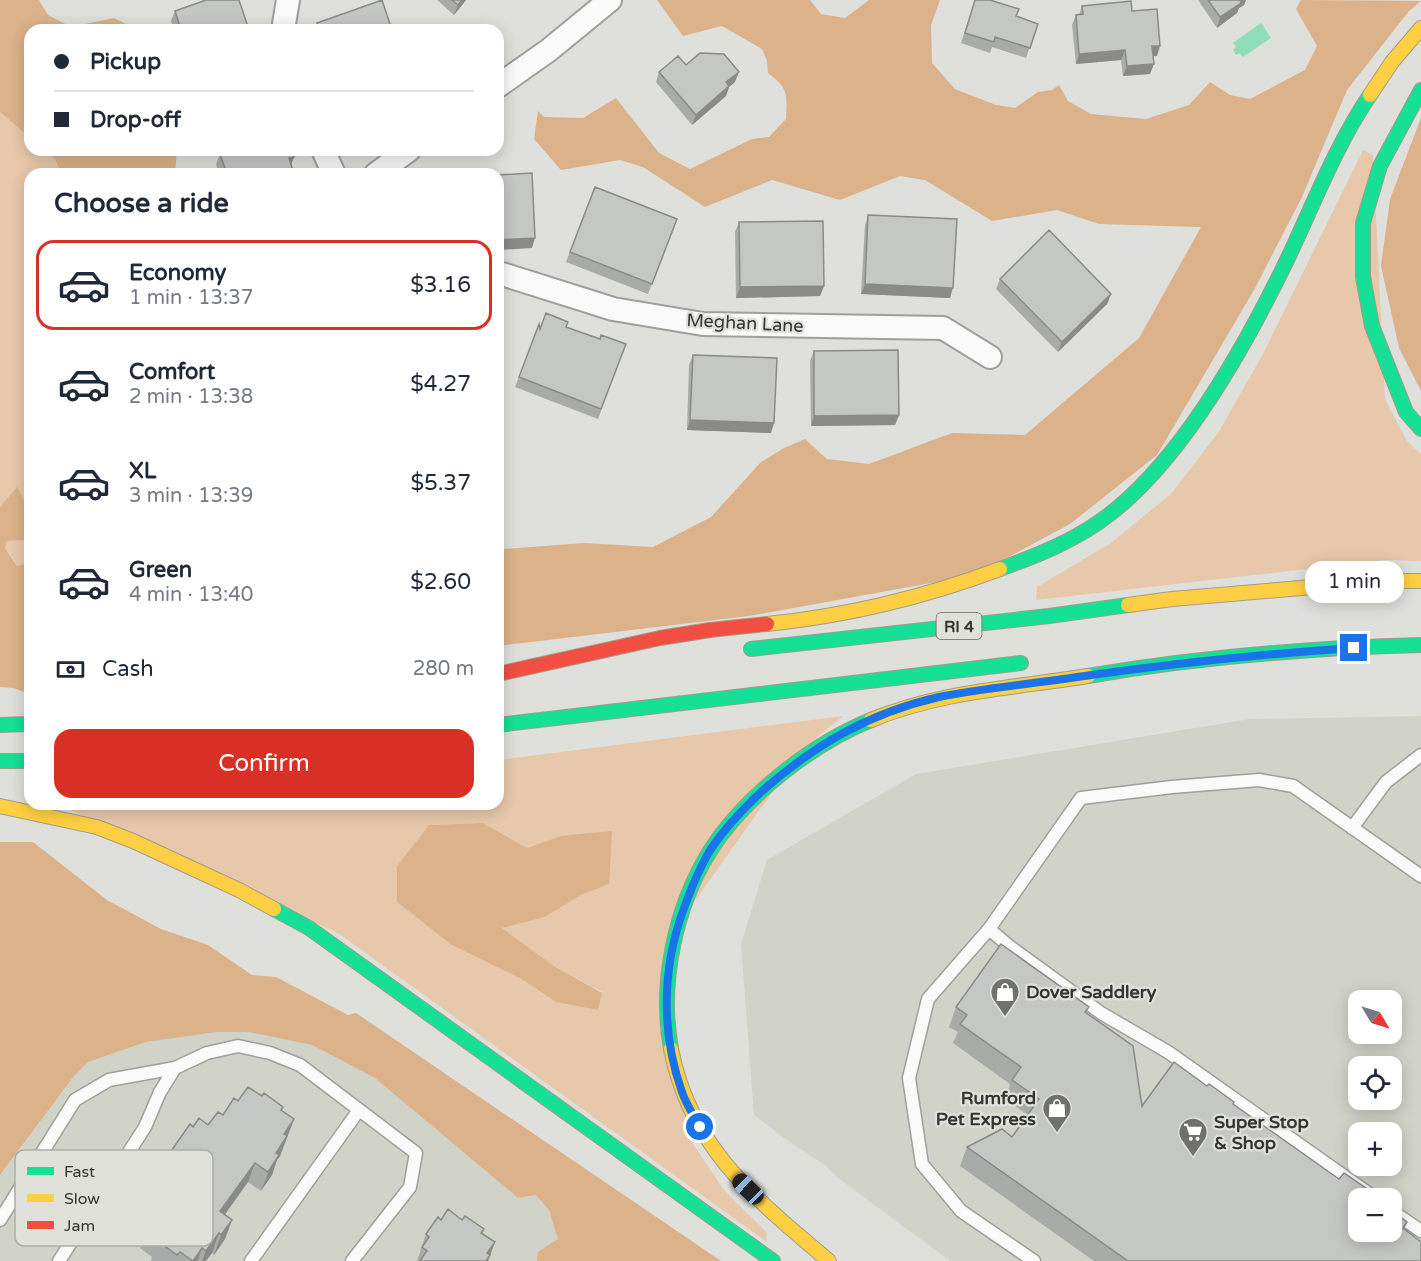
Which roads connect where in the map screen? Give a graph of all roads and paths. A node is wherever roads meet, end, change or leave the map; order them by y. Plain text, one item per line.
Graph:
1 (288, 0) edge
2 (610, 0) edge
3 (284, 24) edge
4 (1421, 28) edge
5 (504, 82) edge
6 (1421, 90) edge
7 (402, 156) edge
8 (384, 168) edge
9 (504, 275) edge
10 (990, 357) dead end
11 (1421, 429) edge
12 (1421, 581) edge
13 (1421, 645) edge
14 (732, 651) dead end
15 (1031, 662) dead end
16 (603, 665) dead end
17 (504, 674) edge
18 (504, 674) edge
19 (24, 724) edge
20 (504, 724) edge
21 (0, 725) edge
22 (1421, 755) edge
23 (0, 761) edge
24 (24, 761) edge
25 (0, 806) edge
26 (1352, 828) junction
27 (1421, 876) edge
28 (989, 929) junction
29 (175, 1068) junction
30 (359, 1110) junction
31 (44, 1150) edge
32 (130, 1150) edge
33 (1361, 1188) edge
34 (15, 1196) edge
35 (1402, 1218) edge
36 (0, 1220) edge
37 (1421, 1231) edge
38 (69, 1246) edge
39 (59, 1261) edge
40 (251, 1261) edge
41 (352, 1261) edge
42 (773, 1261) edge
43 (829, 1261) edge
44 (1034, 1261) edge

1 - 3 street
2 - 5 street
4 - 17 highway
6 - 11 highway
7 - 8 street
9 - 10 street, Meghan Lane
12 - 14 highway, RI 4
13 - 43 highway
15 - 20 highway
16 - 18 highway
19 - 21 highway
22 - 26 lane
23 - 24 highway
25 - 42 highway
26 - 27 lane
26 - 28 lane
28 - 33 lane
28 - 44 lane
29 - 30 lane
29 - 31 lane
29 - 32 lane
30 - 40 lane
30 - 41 lane
34 - 36 lane
35 - 37 lane
38 - 39 lane

